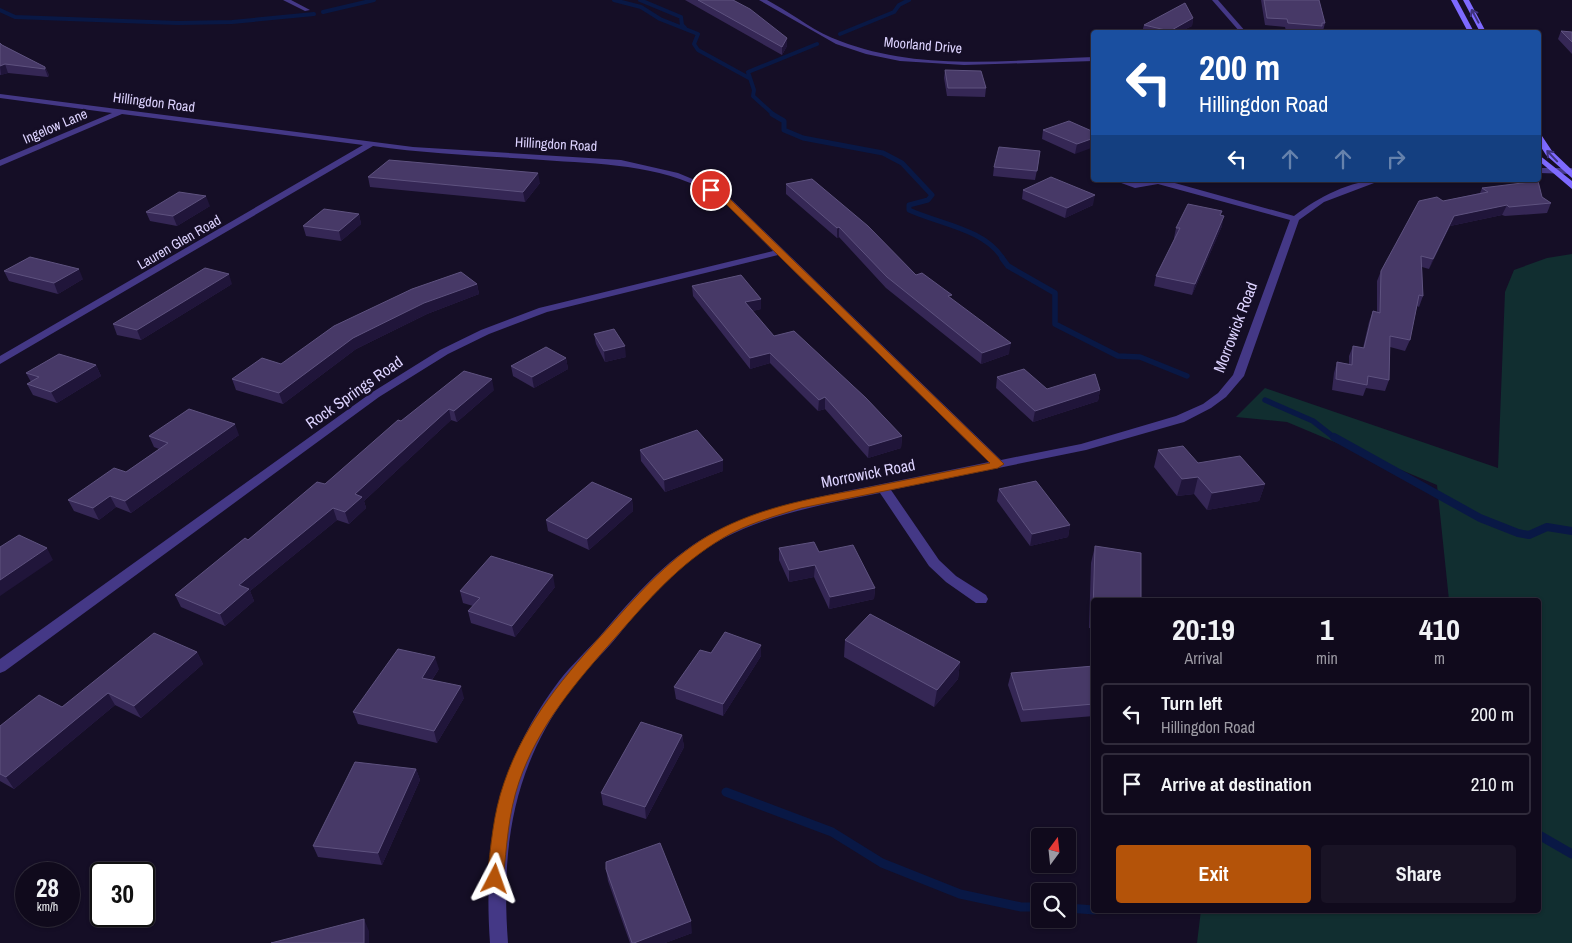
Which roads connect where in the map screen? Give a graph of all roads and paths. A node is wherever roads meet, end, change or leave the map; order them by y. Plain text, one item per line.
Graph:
1 (286, 0) edge
2 (762, 0) edge
3 (1215, 0) edge
4 (1454, 0) edge
5 (1466, 0) edge
6 (307, 10) dead end
7 (1241, 30) edge
8 (1470, 30) edge
9 (1482, 30) edge
10 (1091, 59) edge
11 (0, 96) edge
12 (120, 112) junction
13 (1541, 141) edge
14 (371, 144) junction
15 (1541, 159) edge
16 (0, 163) edge
17 (1541, 170) edge
18 (1552, 171) junction
19 (1571, 172) edge
20 (1124, 182) edge
21 (1152, 182) edge
22 (1162, 182) edge
23 (1372, 182) edge
24 (1572, 186) edge
25 (1295, 219) junction
26 (779, 252) junction
27 (0, 360) edge
28 (998, 464) junction
29 (883, 488) junction
30 (981, 599) dead end
31 (0, 668) edge
32 (499, 943) edge

1 - 6 street
2 - 10 street, Moorland Drive
3 - 7 street
4 - 8 main road
9 -> 5 main road
11 - 12 street, Hillingdon Road
12 - 14 street, Hillingdon Road
12 - 16 street, Ingelow Lane
19 -> 13 main road
14 - 26 street, Hillingdon Road
14 - 27 street, Lauren Glen Road
15 - 18 main road
17 - 18 street
18 - 19 street
18 - 24 main road
20 - 21 street
22 - 25 street
23 - 25 street
25 - 28 street, Morrowick Road
26 - 28 street, Hillingdon Road
26 - 31 street, Rock Springs Road
28 - 29 street, Morrowick Road
29 - 30 street
29 - 32 street, Morrowick Road

